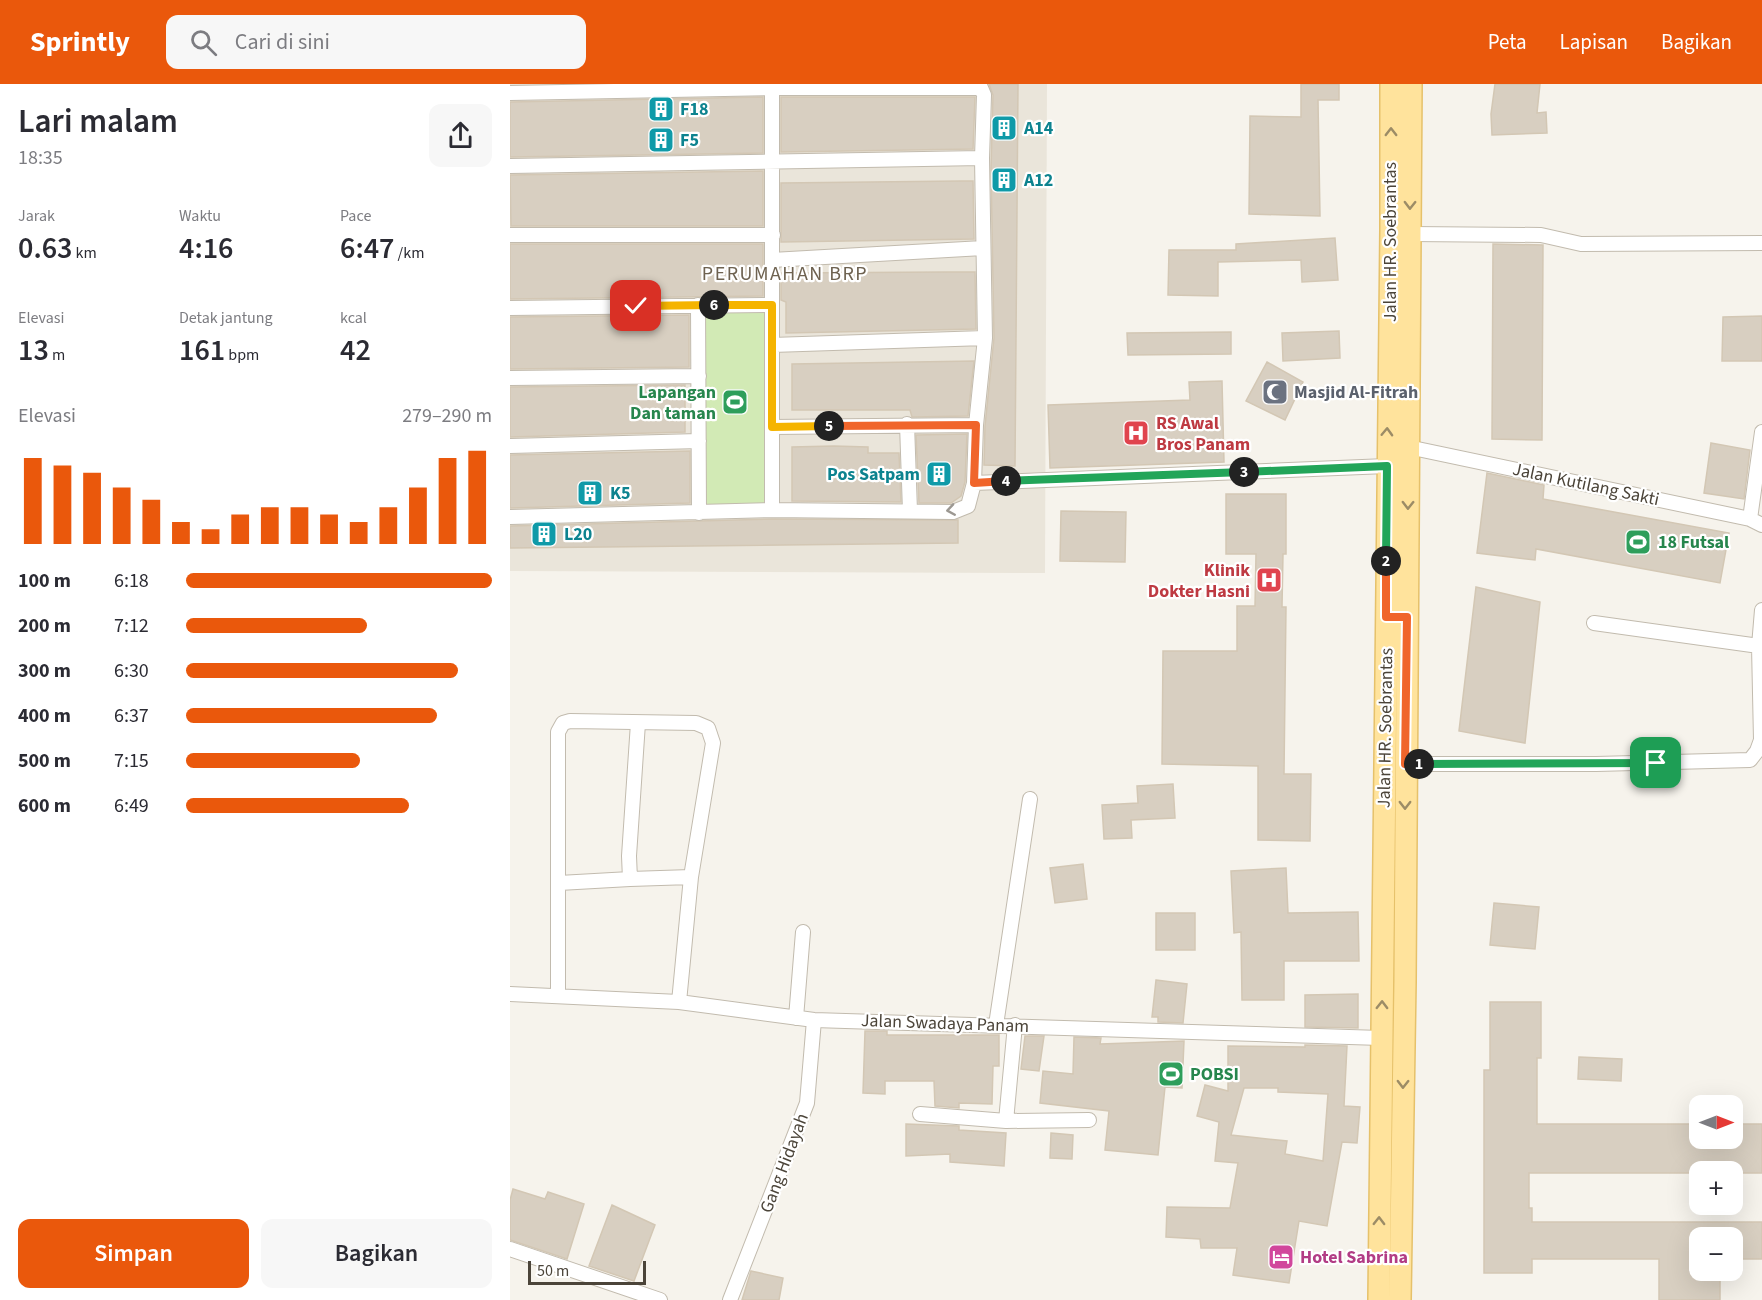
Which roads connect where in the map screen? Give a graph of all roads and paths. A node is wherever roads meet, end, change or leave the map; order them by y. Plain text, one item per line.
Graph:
1 (1391, 84) edge
2 (1411, 84) edge
3 (772, 88) junction
4 (510, 93) edge
5 (982, 158) junction
6 (772, 160) junction
7 (510, 166) edge
8 (1410, 234) junction
9 (510, 235) edge
10 (773, 235) junction
11 (1762, 243) edge
12 (983, 248) junction
13 (772, 260) junction
14 (698, 304) junction
15 (772, 305) junction
16 (510, 308) edge
17 (985, 338) junction
18 (772, 345) junction
19 (699, 376) junction
20 (510, 378) edge
21 (907, 424) junction
22 (976, 425) junction
23 (772, 427) junction
24 (1762, 432) edge
25 (699, 441) junction
26 (510, 446) edge
27 (1408, 447) junction
28 (1387, 466) junction
29 (974, 483) junction
30 (772, 510) junction
31 (910, 511) junction
32 (699, 513) junction
33 (510, 517) edge
34 (1756, 522) edge
35 (1762, 610) edge
36 (1396, 617) junction
37 (1594, 623) dead end
38 (1759, 646) junction
39 (638, 723) junction
40 (1405, 764) junction
41 (1030, 799) dead end
42 (692, 877) junction
43 (630, 879) junction
44 (559, 883) junction
45 (804, 932) dead end
46 (510, 994) edge
47 (558, 996) junction
48 (679, 1002) junction
49 (796, 1018) junction
50 (814, 1020) junction
51 (996, 1025) junction
52 (1015, 1025) junction
53 (1382, 1038) junction
54 (920, 1114) dead end
55 (1089, 1120) dead end
56 (1006, 1121) junction
57 (510, 1249) edge
58 (660, 1300) edge
59 (730, 1300) edge
60 (1379, 1300) edge
61 (1400, 1300) edge

28 -> 1 main road, Jalan HR. Soebrantas
2 -> 8 main road, Jalan HR. Soebrantas
3 - 4 street
3 - 5 street
3 - 6 street
5 - 6 street
5 - 12 street
6 - 7 street
6 - 10 street
8 - 11 street
8 - 27 main road, Jalan HR. Soebrantas
9 - 10 street
10 - 13 street
12 - 13 street
12 - 17 street
13 - 15 street
14 - 15 street
14 - 16 street
14 - 19 street
15 - 18 street
17 - 18 street
17 - 22 street
18 - 23 street
19 - 20 street
19 - 25 street
21 - 22 street
21 - 23 street
21 - 31 street
22 - 29 street
23 - 30 street
24 - 34 street
25 - 26 street
25 - 32 street
27 - 34 street, Jalan Kutilang Sakti
27 -> 36 main road, Jalan HR. Soebrantas
28 - 29 street
28 - 36 main road, Jalan HR. Soebrantas
29 -> 31 street
30 - 31 street
30 - 32 street
32 - 33 street
35 - 38 street
36 - 40 main road, Jalan HR. Soebrantas
53 -> 36 main road, Jalan HR. Soebrantas
37 - 38 street
38 - 40 street
39 - 42 street
39 - 43 street
39 - 44 street
40 -> 61 main road, Jalan HR. Soebrantas
41 - 51 street
42 - 43 street
42 - 48 street
43 - 44 street
44 - 47 street
45 - 49 street
46 - 47 street, Jalan Swadaya Panam
47 - 48 street, Jalan Swadaya Panam
48 - 49 street, Jalan Swadaya Panam
49 - 50 street, Jalan Swadaya Panam
50 - 51 street, Jalan Swadaya Panam
50 - 59 street, Gang Hidayah
51 - 52 street, Jalan Swadaya Panam
52 - 53 street, Jalan Swadaya Panam
52 - 56 street
60 -> 53 main road, Jalan HR. Soebrantas
54 - 56 street
55 - 56 street
57 - 58 street

